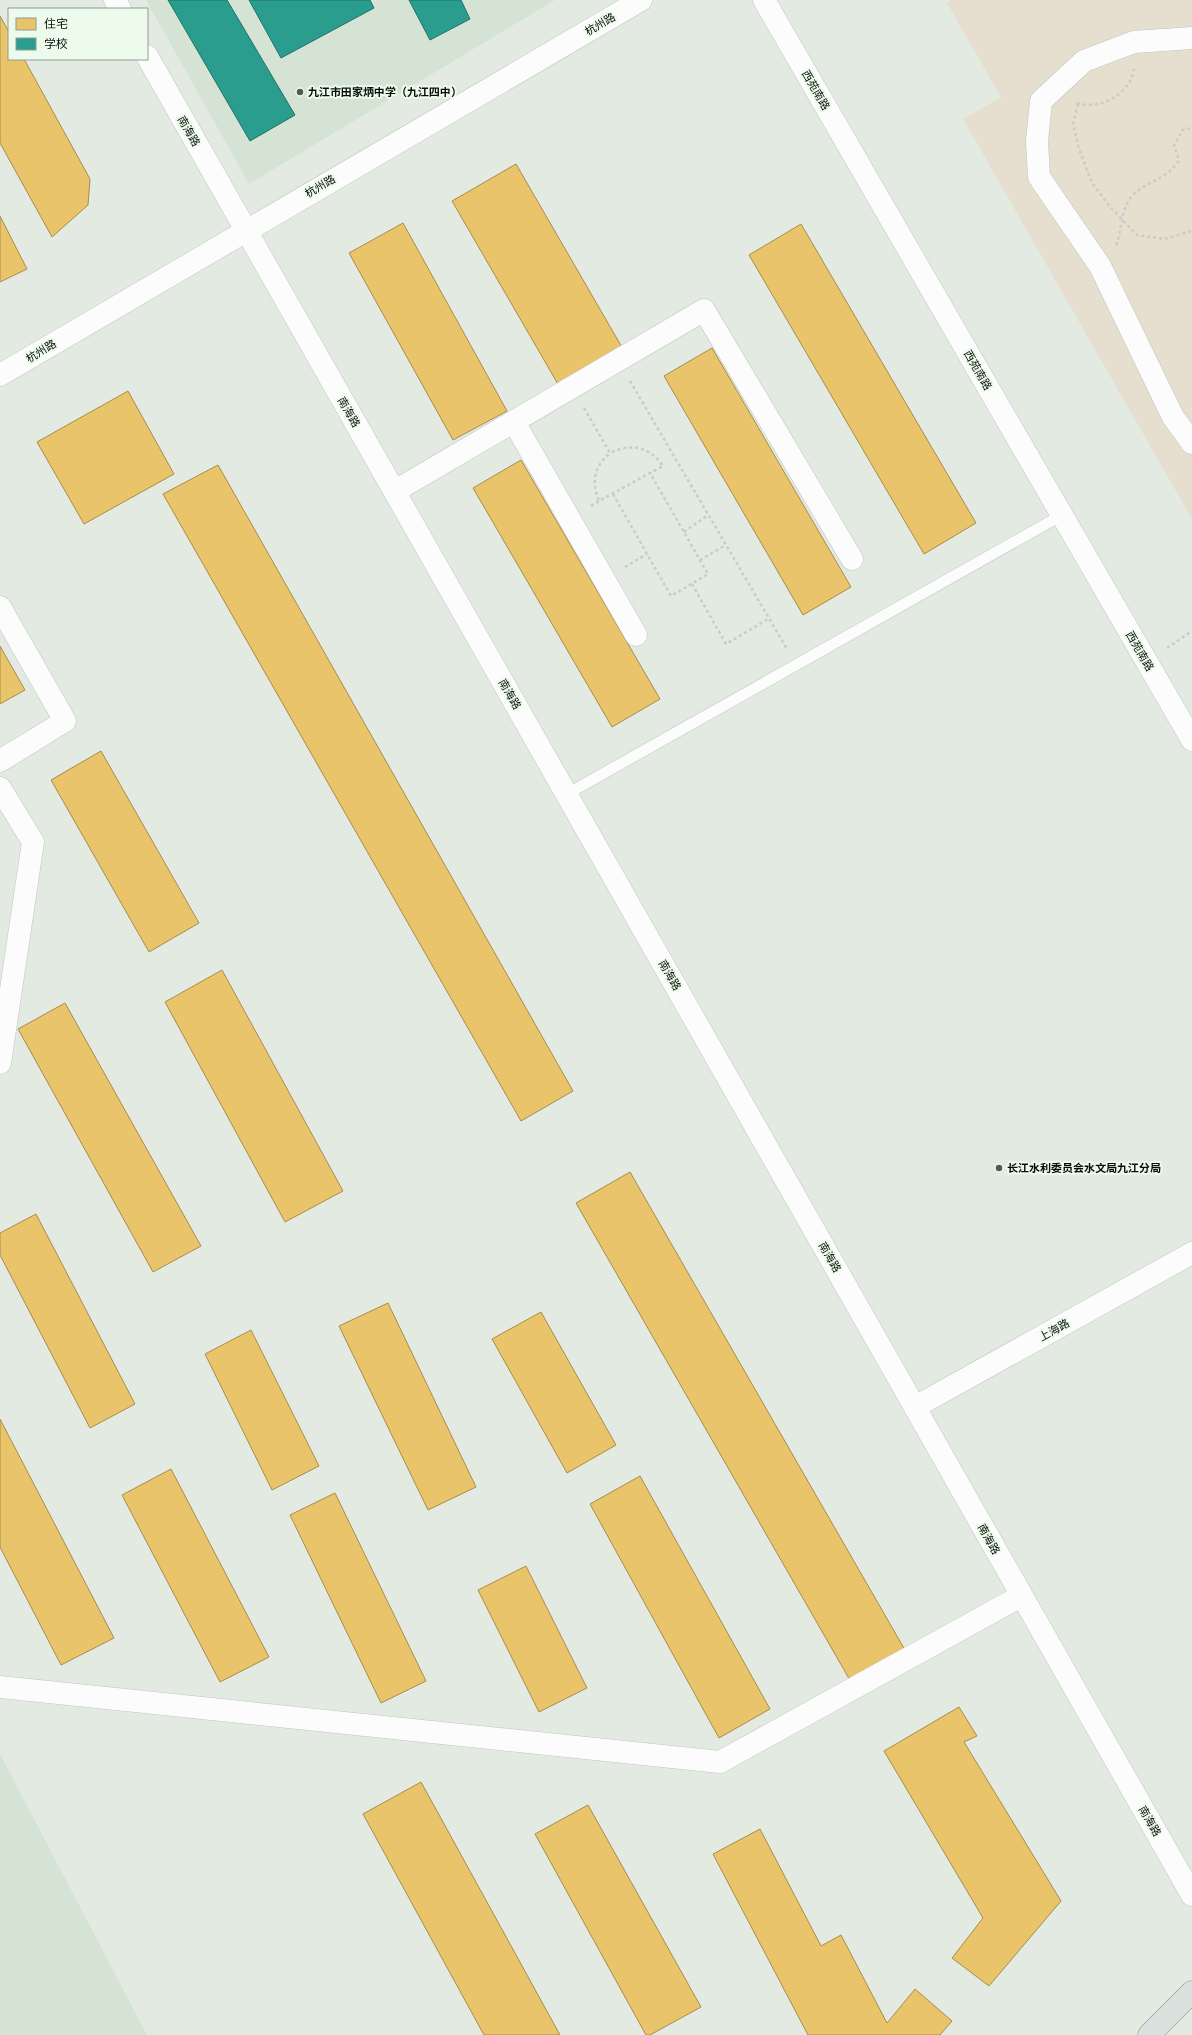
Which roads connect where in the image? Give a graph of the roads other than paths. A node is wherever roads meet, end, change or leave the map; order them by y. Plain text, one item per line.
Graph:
1 (641, 0) edge
2 (764, 0) edge
3 (1192, 38) edge
4 (148, 58) edge
5 (246, 230) junction
6 (0, 374) edge
7 (514, 422) junction
8 (1192, 443) edge
9 (395, 491) junction
10 (1062, 516) junction
11 (852, 558) dead end
12 (0, 607) edge
13 (636, 635) dead end
14 (1192, 740) edge
15 (0, 760) edge
16 (0, 788) edge
17 (567, 794) junction
18 (0, 1063) edge
19 (1192, 1253) edge
20 (915, 1407) junction
21 (1021, 1596) junction
22 (0, 1688) edge
23 (1192, 1895) edge
24 (1192, 1992) edge
25 (1149, 2035) edge

1 - 5 street, 杭州路
2 - 10 street, 西苑南路
3 - 8 street
4 - 5 street, 南海路
5 - 6 street, 杭州路
5 - 9 street, 南海路
7 - 9 street
7 - 11 street
7 - 13 street
9 - 17 street, 南海路
10 - 14 street, 西苑南路
10 - 17 lane
12 - 15 street
16 - 18 street
17 - 20 street, 南海路
19 - 20 street, 上海路
20 - 21 street, 南海路
21 - 22 street
21 - 23 street, 南海路
24 - 25 main road

